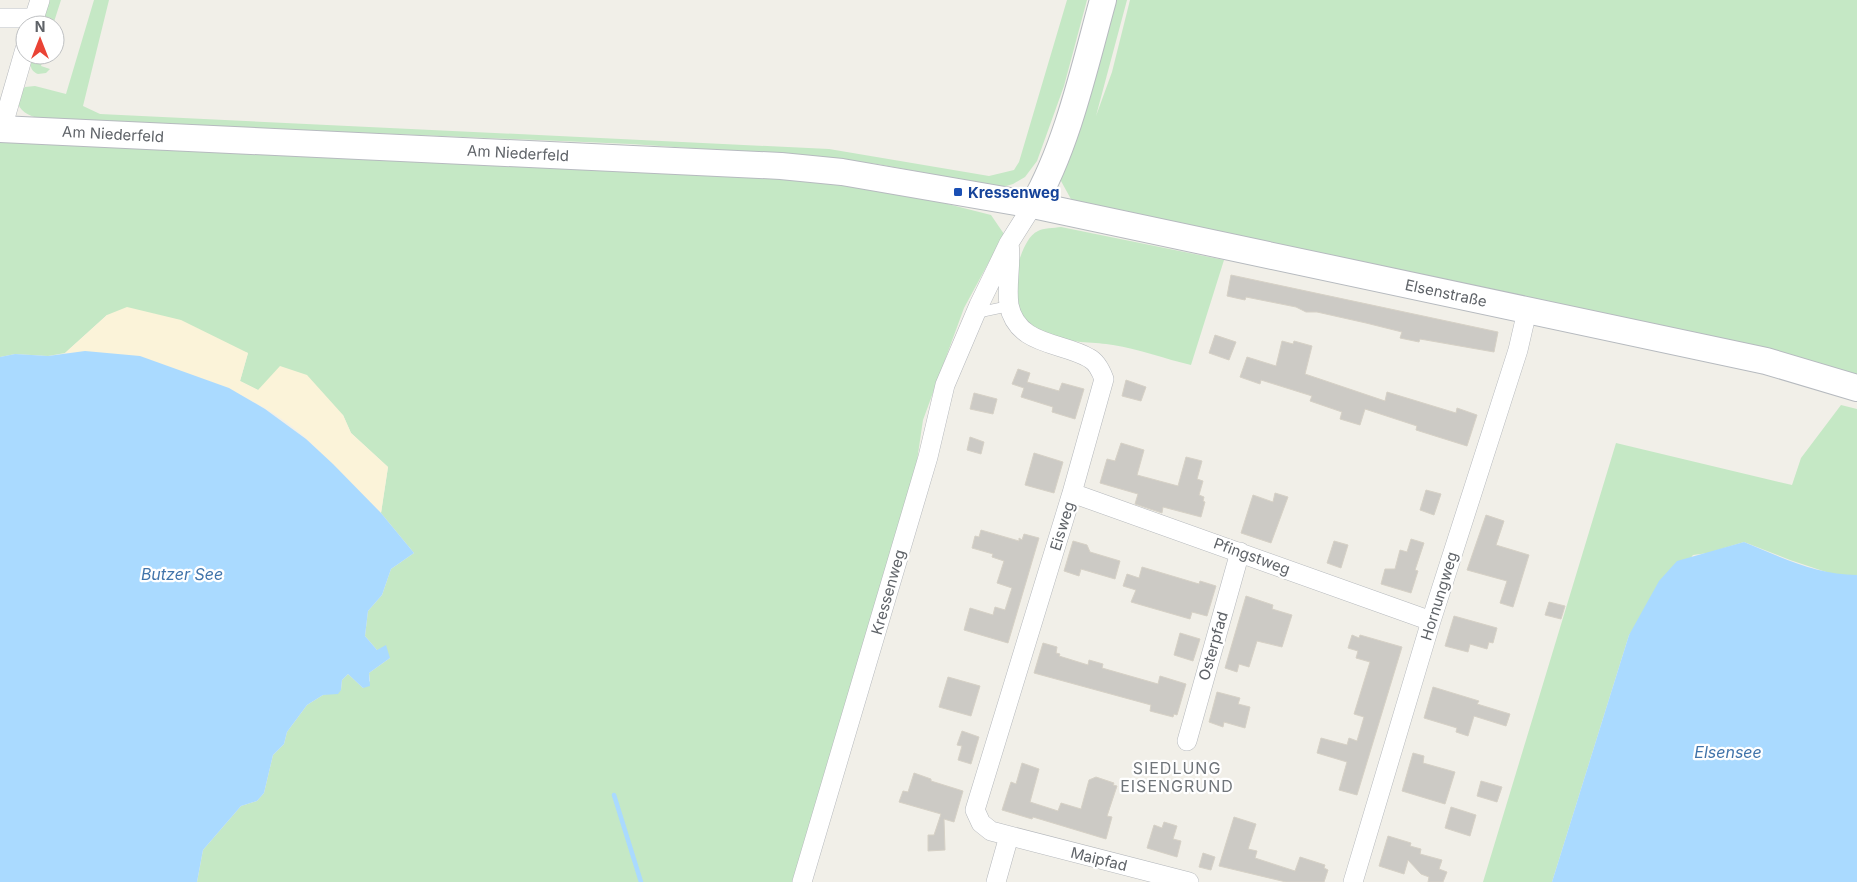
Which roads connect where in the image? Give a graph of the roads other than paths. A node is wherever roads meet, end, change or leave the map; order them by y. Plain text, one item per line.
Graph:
1 (40, 0) edge
2 (1102, 0) edge
3 (35, 15) edge
4 (0, 18) edge
5 (15, 20) edge
6 (20, 65) edge
7 (2, 129) edge
8 (1033, 205) junction
9 (1009, 243) junction
10 (1009, 306) junction
11 (1527, 310) junction
12 (976, 313) junction
13 (1857, 388) edge
14 (1072, 493) junction
15 (1240, 552) junction
16 (1431, 621) junction
17 (1187, 740) dead end
18 (1009, 836) junction
19 (802, 882) edge
20 (996, 882) edge
21 (1189, 882) edge
22 (1353, 882) edge

1 - 3 street
2 - 8 street, Kressenweg
4 - 5 street
6 - 7 street
7 - 8 street, Am Niederfeld
8 - 9 street, Kressenweg
8 - 11 street, Elsenstraße
9 - 10 street
9 - 12 street, Kressenweg
10 - 12 lane
10 - 14 street, Eisweg
11 - 13 street, Elsenstraße
11 - 16 street, Hornungweg
12 - 19 street, Kressenweg
14 - 15 street, Pfingstweg
14 - 18 street, Eisweg
15 - 16 street, Pfingstweg
15 - 17 street, Osterpfad
16 - 22 street, Hornungweg
18 - 20 street
18 - 21 street, Maipfad

